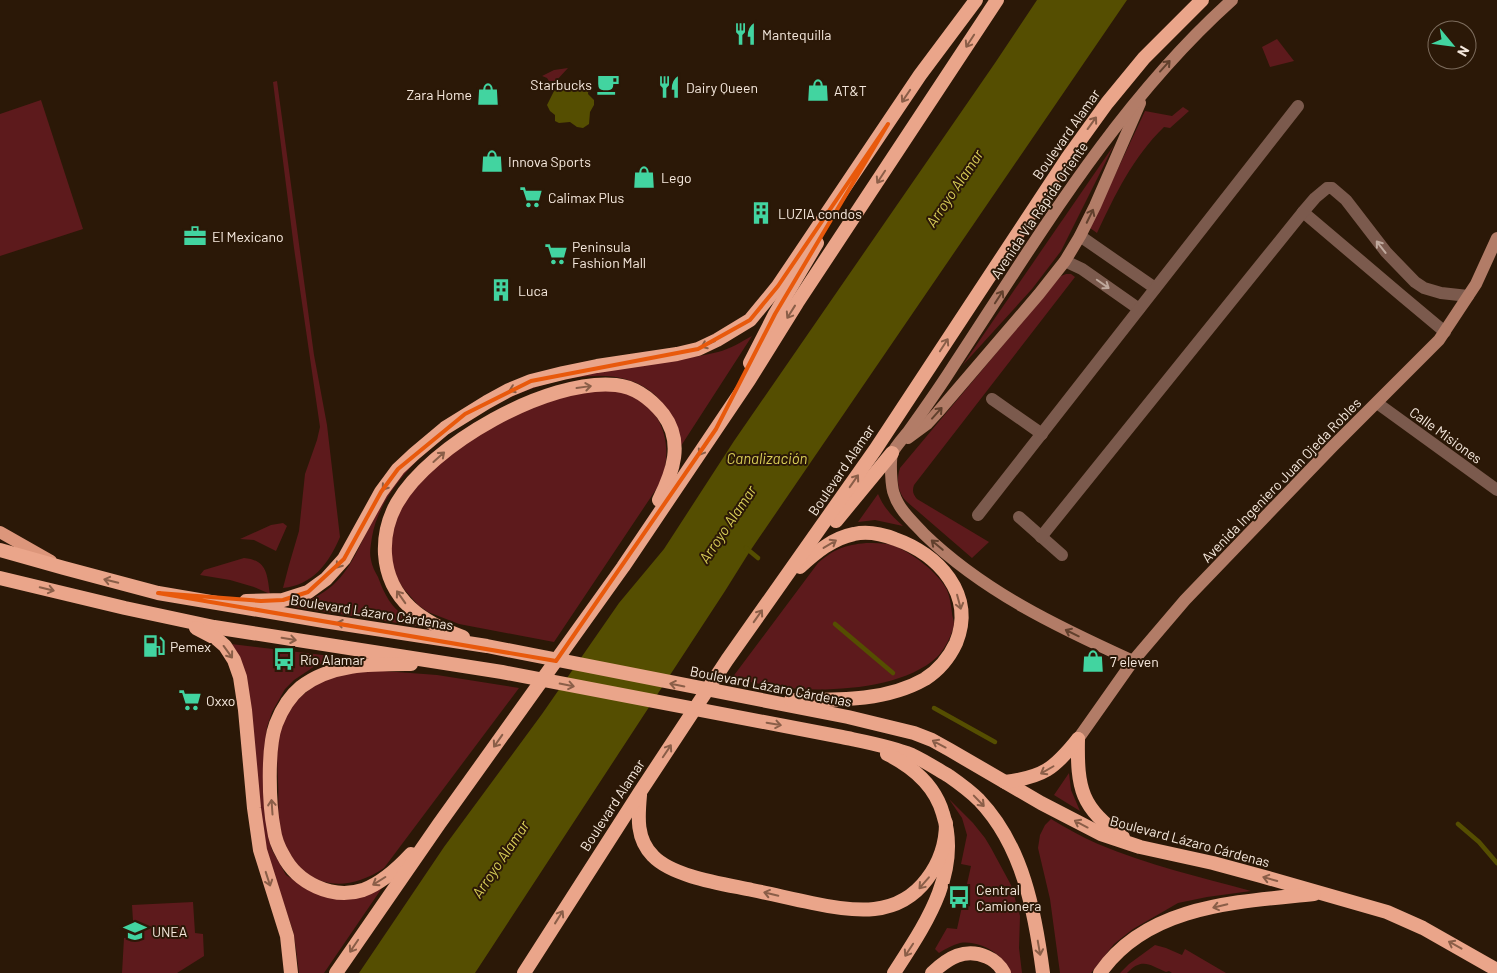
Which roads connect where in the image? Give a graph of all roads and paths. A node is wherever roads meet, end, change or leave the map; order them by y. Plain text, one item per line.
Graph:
1 (967, 0) edge
2 (976, 0) edge
3 (997, 0) edge
4 (1202, 0) edge
5 (1232, 0) edge
6 (920, 75) junction
7 (1148, 86) junction
8 (1298, 106) dead end
9 (888, 124) junction
10 (1303, 212) junction
11 (1080, 236) junction
12 (1497, 238) edge
13 (1065, 261) junction
14 (1156, 288) junction
15 (1468, 296) junction
16 (1139, 309) junction
17 (1445, 332) junction
18 (992, 399) dead end
19 (1377, 403) junction
20 (716, 429) junction
21 (1042, 434) junction
22 (896, 448) junction
23 (1497, 490) edge
24 (978, 515) dead end
25 (1019, 517) dead end
26 (0, 532) edge
27 (1041, 537) junction
28 (806, 549) junction
29 (0, 550) edge
30 (1062, 554) dead end
31 (622, 567) junction
32 (64, 568) junction
33 (0, 578) edge
34 (779, 586) junction
35 (158, 593) junction
36 (138, 611) junction
37 (488, 646) junction
38 (1133, 661) junction
39 (460, 665) junction
40 (754, 699) junction
41 (842, 737) junction
42 (1078, 740) junction
43 (1005, 782) junction
44 (640, 792) junction
45 (946, 822) junction
46 (439, 824) junction
47 (1140, 847) junction
48 (1320, 893) junction
49 (1497, 970) edge
50 (291, 973) edge
51 (336, 973) edge
52 (526, 973) edge
53 (894, 973) edge
54 (932, 973) edge
55 (1004, 973) edge
56 (1043, 973) edge
57 (1100, 973) edge

1 - 6 highway
2 - 6 highway
3 -> 20 highway
28 -> 4 highway, Boulevard Alamar
7 -> 5 main road, Avenida Vía Rápida Oriente
6 -> 9 highway
11 -> 7 main road
22 -> 7 main road, Avenida Vía Rápida Oriente
8 - 14 street
9 - 20 highway
9 -> 35 highway
15 -> 10 street
10 - 17 street
10 - 27 street
11 - 13 main road
11 - 14 street
12 - 15 main road, Avenida Ingeniero Juan Ojeda Robles
13 -> 16 street
22 -> 13 main road
14 - 16 street
15 - 17 main road, Avenida Ingeniero Juan Ojeda Robles
16 - 21 street
17 - 19 main road, Avenida Ingeniero Juan Ojeda Robles
18 - 21 street
19 - 23 street, Calle Misiones
19 - 38 main road, Avenida Ingeniero Juan Ojeda Robles
20 -> 31 highway
21 - 24 street
22 - 28 highway
38 -> 22 main road
25 - 27 street
26 - 32 main road
27 - 30 street
28 - 34 highway, Boulevard Alamar
29 - 32 highway, Boulevard Lázaro Cárdenas
37 -> 31 highway
31 -> 46 highway
35 -> 32 highway, Boulevard Lázaro Cárdenas
33 -> 36 highway
34 -> 40 highway
44 -> 34 highway, Boulevard Alamar
37 -> 35 highway, Boulevard Lázaro Cárdenas
36 -> 39 highway
36 -> 50 highway
40 -> 37 highway, Boulevard Lázaro Cárdenas
38 - 42 main road, Avenida Ingeniero Juan Ojeda Robles
39 -> 41 highway
46 -> 39 highway
43 -> 40 highway, Boulevard Lázaro Cárdenas
41 - 45 highway
41 -> 56 highway
42 -> 43 highway
42 - 47 highway
47 -> 43 highway, Boulevard Lázaro Cárdenas
45 -> 44 highway
52 -> 44 highway, Boulevard Alamar
45 -> 53 highway
46 -> 51 highway
48 -> 47 highway, Boulevard Lázaro Cárdenas
49 -> 48 highway, Boulevard Lázaro Cárdenas
48 -> 57 highway
54 - 55 highway

